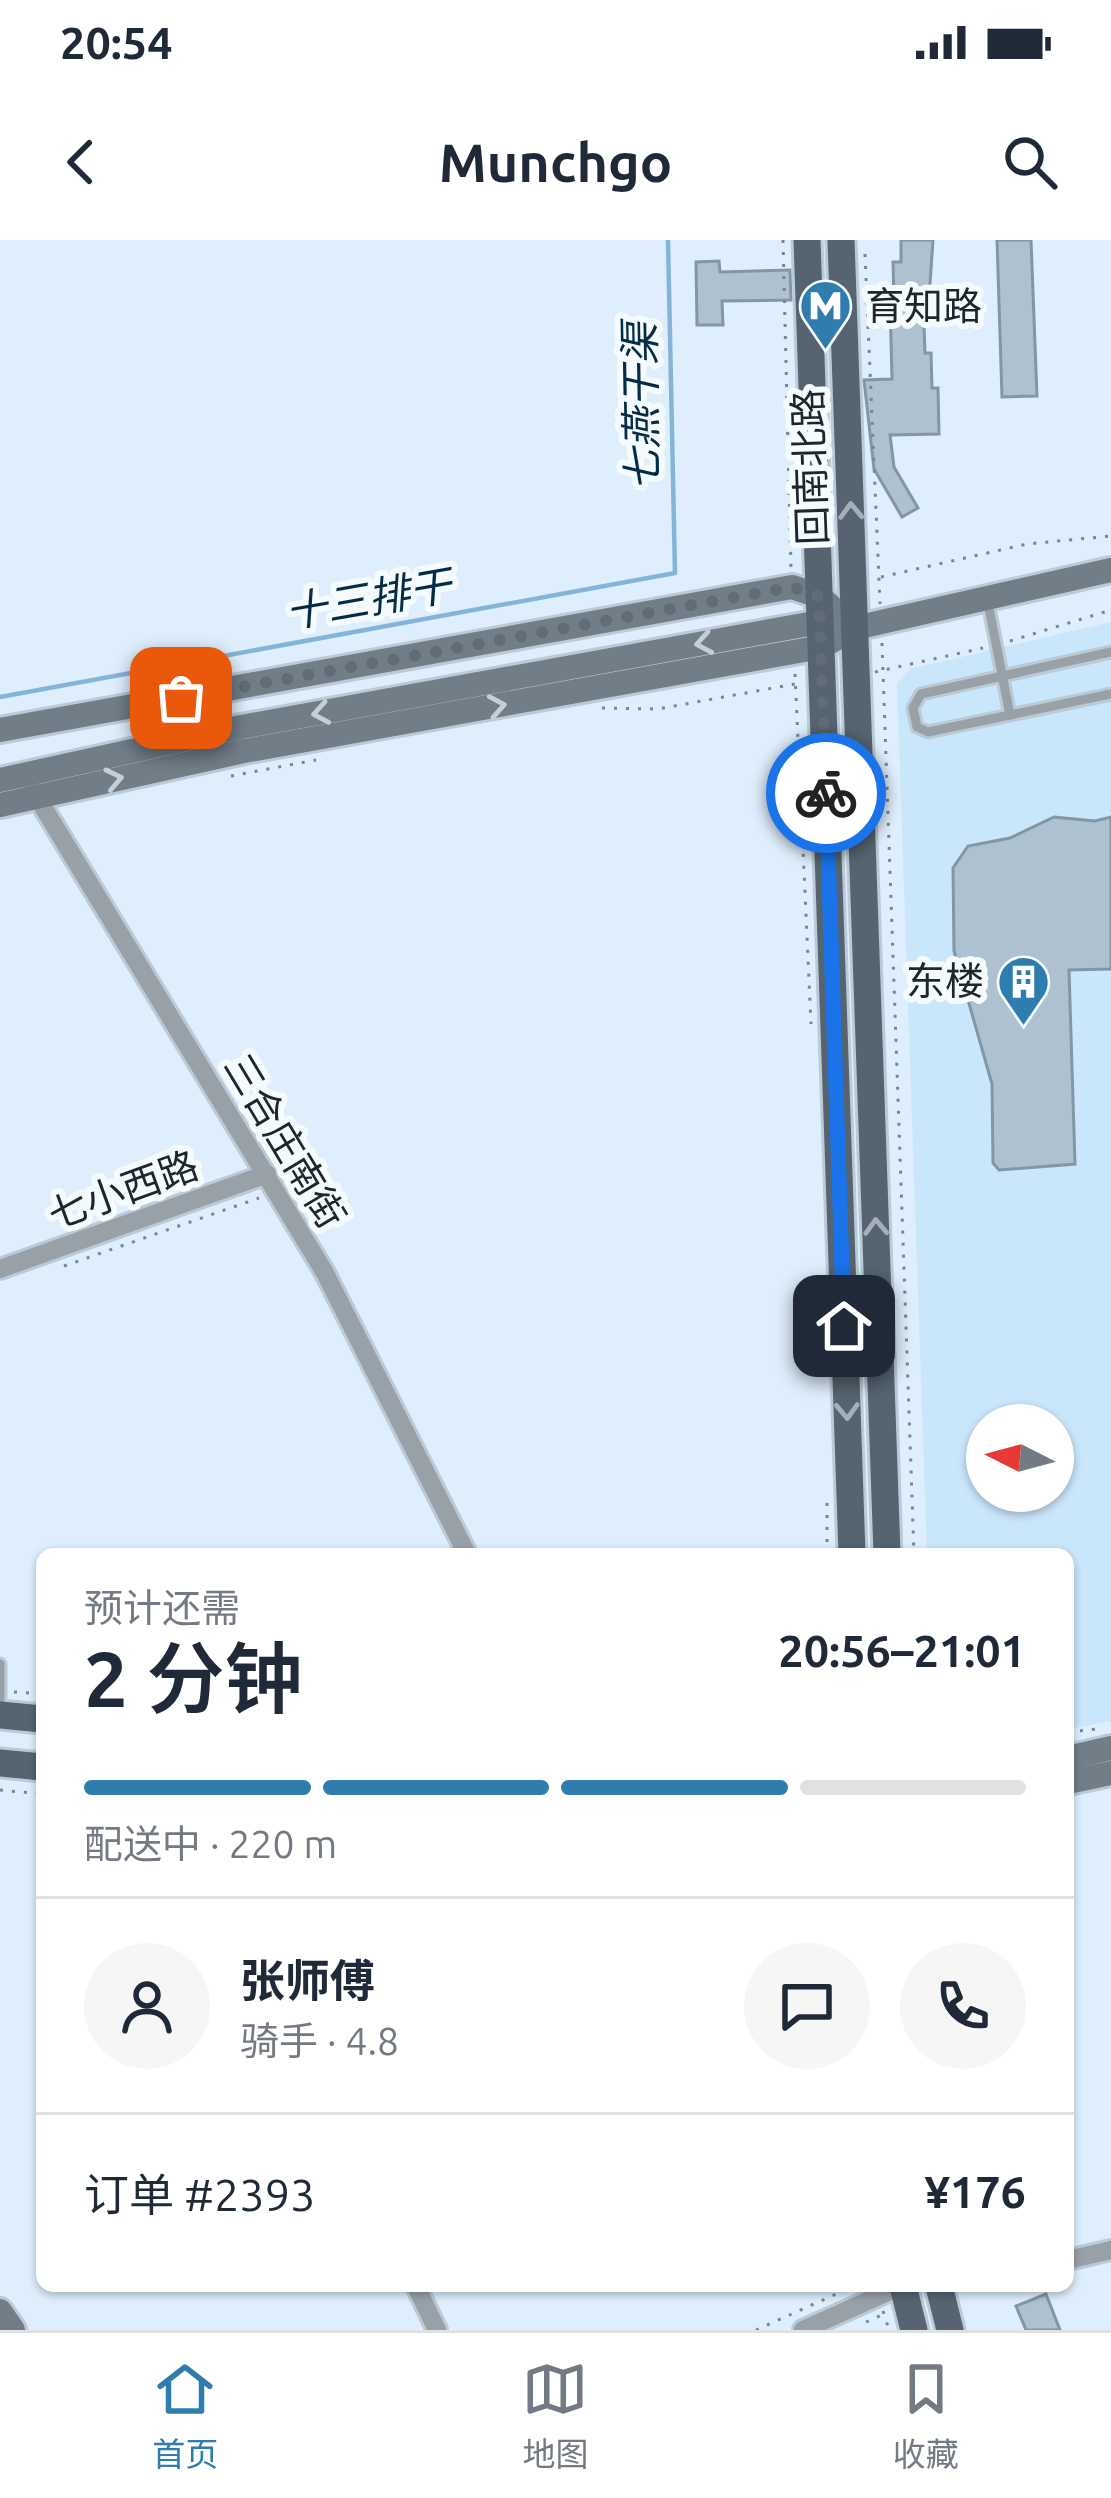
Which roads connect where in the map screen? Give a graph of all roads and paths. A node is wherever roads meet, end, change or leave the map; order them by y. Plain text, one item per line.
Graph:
1 (783, 240) edge
2 (807, 240) edge
3 (841, 240) edge
4 (863, 240) edge
5 (1111, 536) edge
6 (879, 558) dead end
7 (791, 561) dead end
8 (1111, 571) edge
9 (898, 573) dead end
10 (985, 599) junction
11 (820, 622) junction
12 (855, 628) junction
13 (1111, 652) edge
14 (1001, 676) junction
15 (883, 678) dead end
16 (774, 688) dead end
17 (1111, 694) edge
18 (587, 709) dead end
19 (1008, 716) junction
20 (0, 730) edge
21 (329, 758) dead end
22 (12, 776) edge
23 (212, 780) dead end
24 (37, 796) junction
25 (0, 805) edge
26 (267, 1174) junction
27 (248, 1202) dead end
28 (0, 1269) edge
29 (45, 1273) dead end
30 (464, 1548) edge
31 (852, 1548) edge
32 (887, 1548) edge
33 (914, 1548) edge
34 (0, 1664) edge
35 (2, 1691) edge
36 (36, 1694) edge
37 (0, 1711) edge
38 (36, 1718) edge
39 (1110, 1729) edge
40 (1074, 1732) edge
41 (1111, 1748) edge
42 (1074, 1757) edge
43 (0, 1763) edge
44 (36, 1766) edge
45 (1111, 1773) edge
46 (1074, 1782) edge
47 (0, 1790) edge
48 (36, 1793) edge
49 (1111, 2250) edge
50 (1074, 2259) edge
51 (419, 2292) edge
52 (841, 2292) edge
53 (888, 2292) edge
54 (904, 2292) edge
55 (945, 2292) edge
56 (0, 2311) edge
57 (884, 2314) dead end
58 (860, 2325) dead end
59 (13, 2330) edge
60 (437, 2330) edge
61 (756, 2330) edge
62 (802, 2330) edge
63 (914, 2330) edge
64 (950, 2330) edge

1 - 7 path
2 - 11 main road, 回南北路
12 -> 3 main road, 回南北路
4 - 6 path
5 - 9 path
8 - 10 street
10 - 12 street
10 - 14 lane
11 - 12 street
11 - 12 street
11 - 20 street
11 -> 22 street
24 -> 11 street
11 -> 31 main road, 回南北路
32 -> 12 main road, 回南北路
13 - 14 lane
14 - 19 lane
14 - 19 lane
15 - 33 path
16 - 18 path
17 - 19 lane
21 - 23 path
22 - 24 street, 三合庄南街
24 - 25 street
24 - 26 street, 三合庄南街
26 - 28 street, 七小西路
26 - 30 street, 三合庄南街
27 - 29 path
34 - 35 lane
35 - 36 path
35 - 37 lane
37 - 38 main road
39 - 40 path
41 - 42 street
43 - 44 main road
45 - 46 street
47 - 48 path
49 - 50 street
51 - 60 street
52 - 61 path
53 - 62 street
54 - 63 main road
55 - 64 main road
56 - 59 street
57 - 58 path

